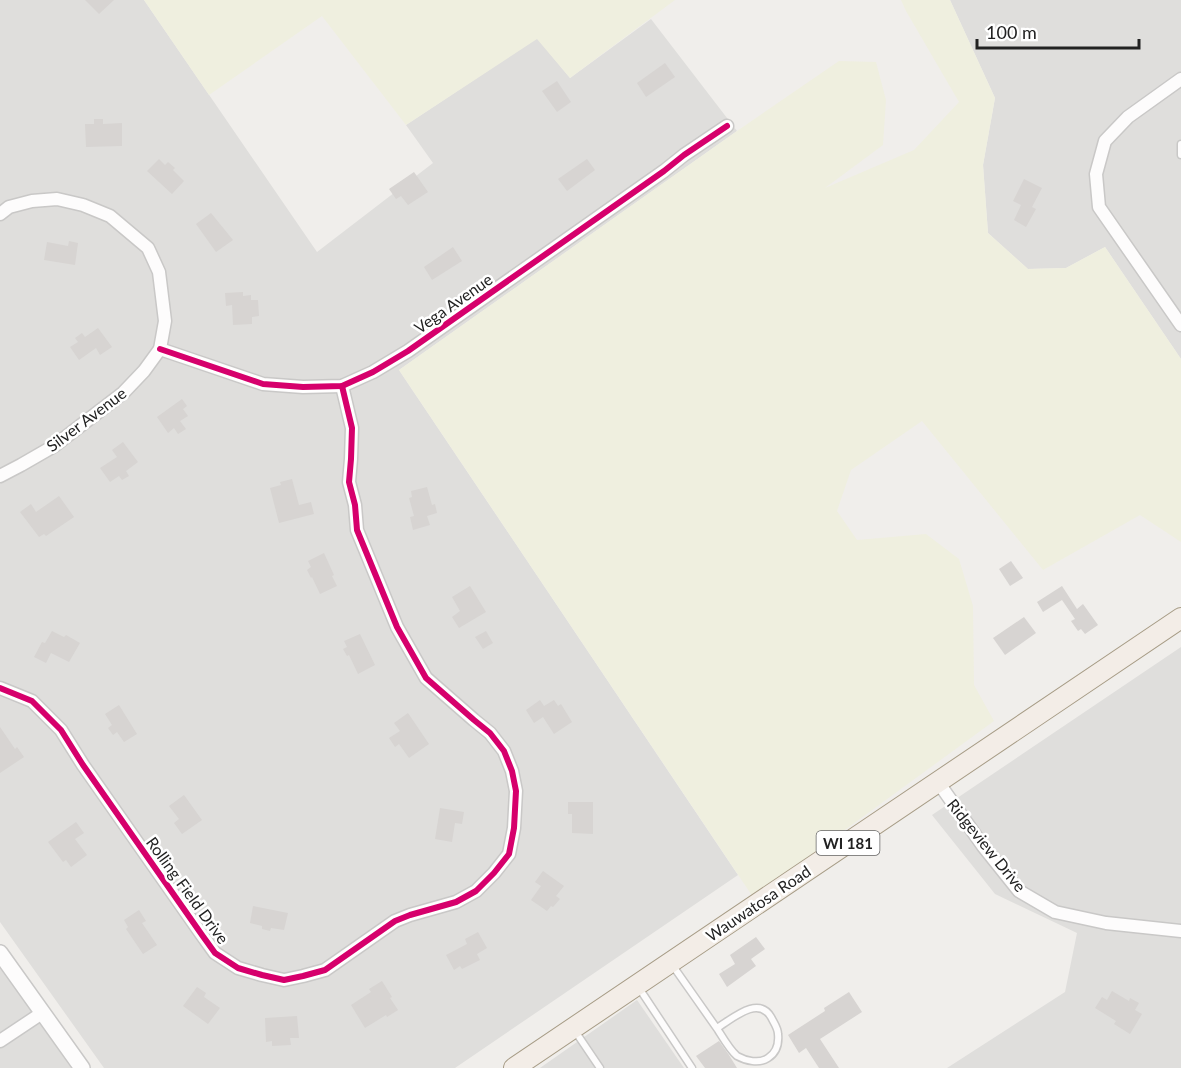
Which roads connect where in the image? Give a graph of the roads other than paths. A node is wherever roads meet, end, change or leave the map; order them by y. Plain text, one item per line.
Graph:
1 (1180, 83) edge
2 (727, 126) dead end
3 (1181, 144) edge
4 (1181, 155) edge
5 (0, 214) edge
6 (1181, 325) edge
7 (160, 349) junction
8 (342, 386) junction
9 (0, 476) edge
10 (1181, 618) edge
11 (0, 688) edge
12 (938, 782) junction
13 (1181, 931) edge
14 (0, 953) edge
15 (670, 963) junction
16 (636, 986) junction
17 (42, 1013) junction
18 (573, 1028) junction
19 (717, 1028) junction
20 (0, 1041) edge
21 (82, 1068) edge
22 (514, 1068) edge
23 (600, 1068) edge
24 (692, 1068) edge

1 - 6 street
2 - 8 street, Vega Avenue
3 - 4 lane
5 - 7 street
7 - 8 street, Vega Avenue
7 - 9 street, Silver Avenue
8 - 11 street, Rolling Field Drive
10 - 12 main road, Wauwatosa Road / WI 181
12 - 13 street, Ridgeview Drive
12 - 15 main road, Wauwatosa Road / WI 181
14 - 17 street
15 - 16 main road, Wauwatosa Road / WI 181
15 - 19 lane
16 - 18 main road, Wauwatosa Road / WI 181
16 - 24 lane
17 - 20 street
17 - 21 street
18 - 22 main road, Wauwatosa Road / WI 181
18 - 23 lane
19 - 19 lane

